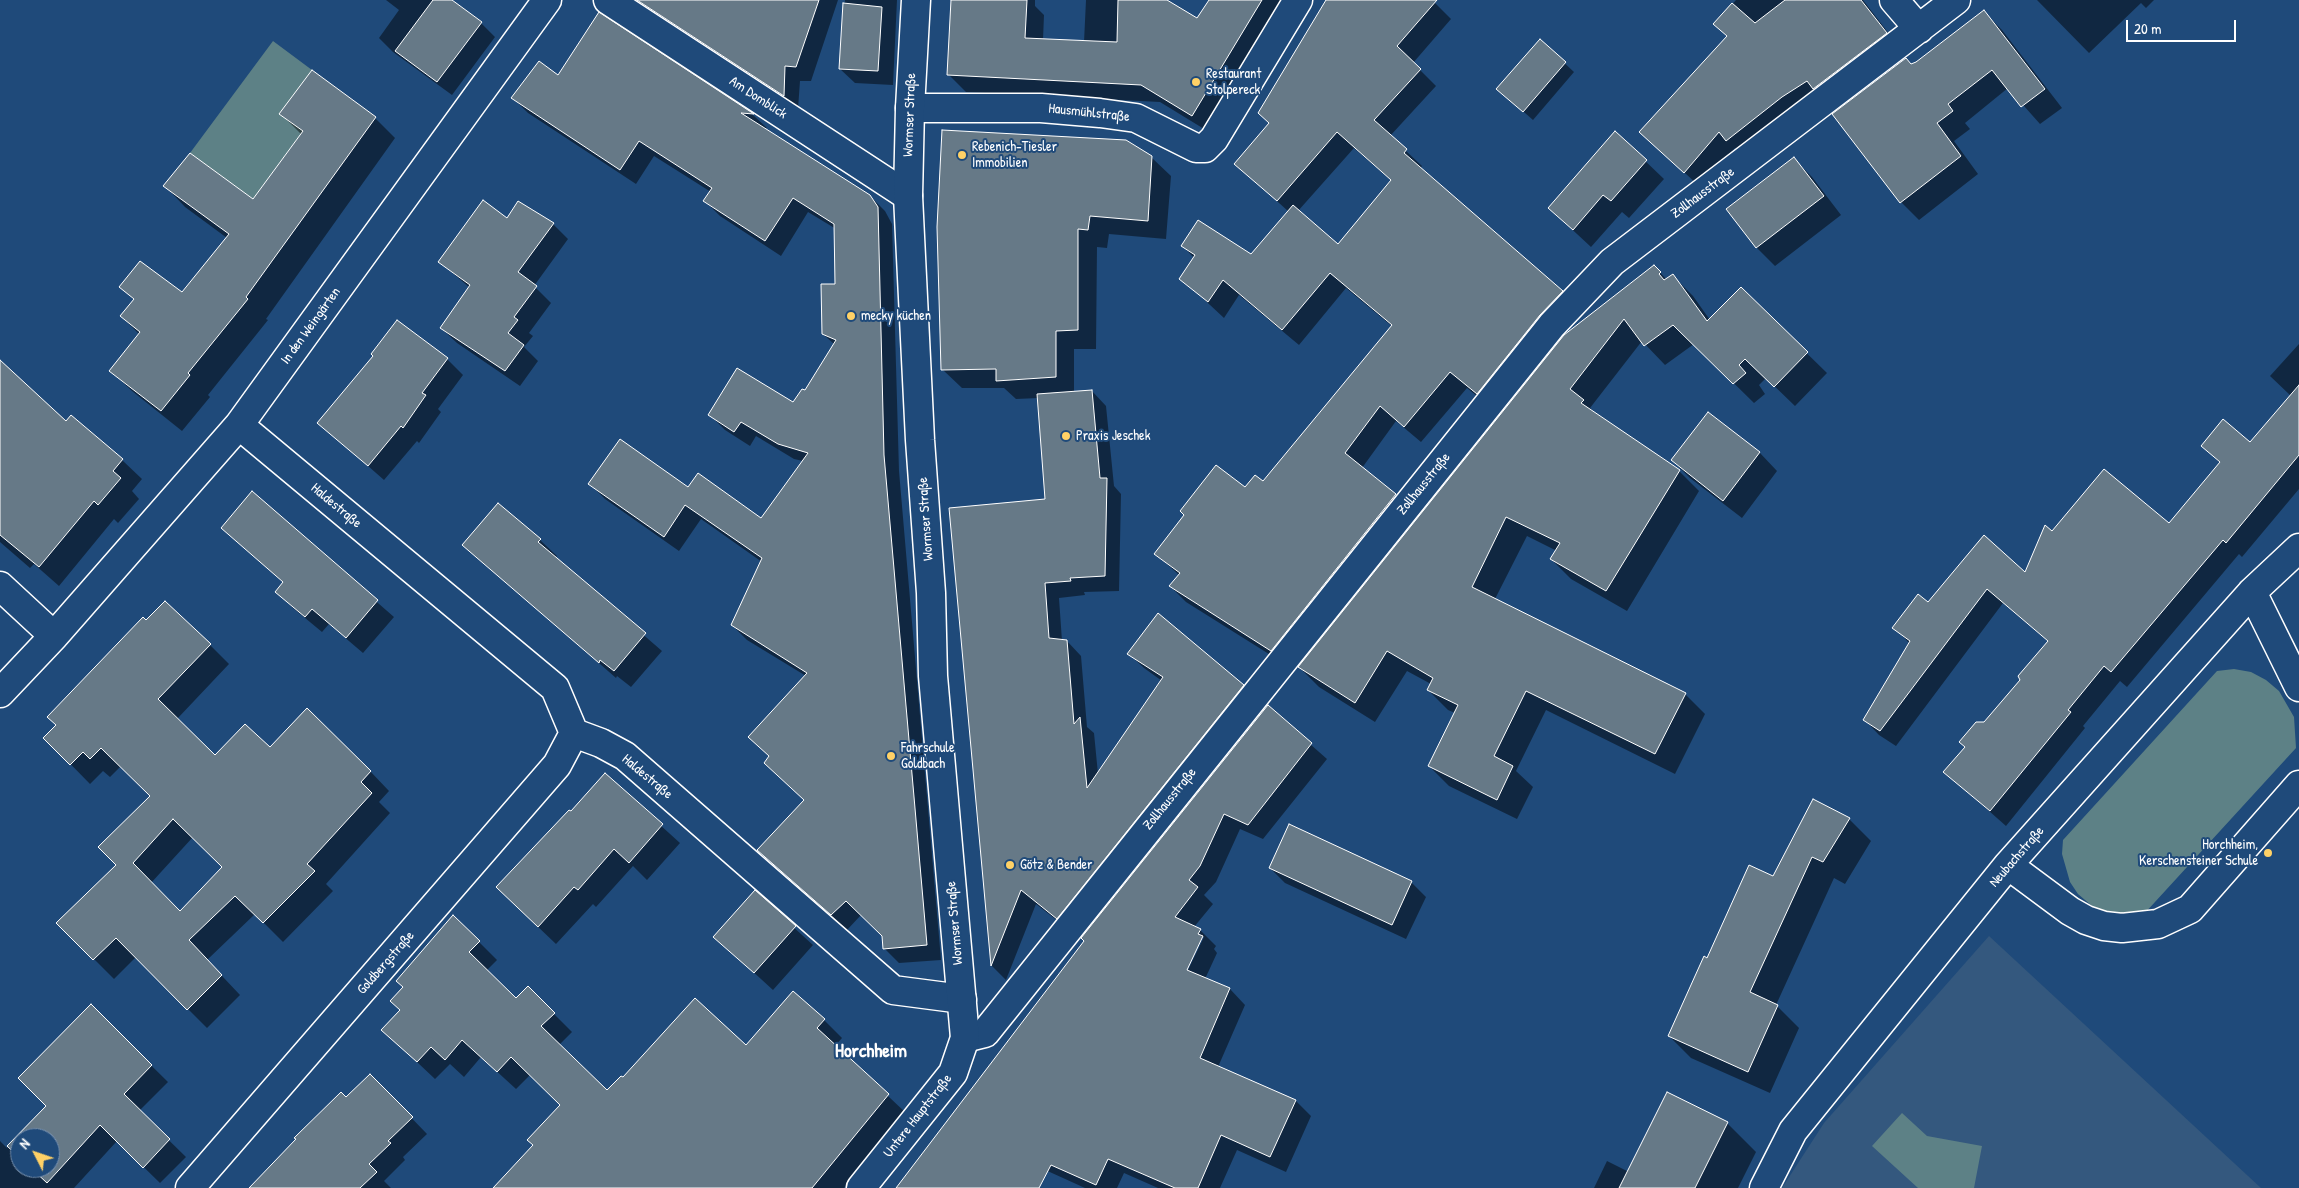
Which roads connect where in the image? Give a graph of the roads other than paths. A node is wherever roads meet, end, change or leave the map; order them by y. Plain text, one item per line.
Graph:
1 (547, 0) edge
2 (608, 0) edge
3 (916, 0) edge
4 (1298, 0) edge
5 (1894, 0) edge
6 (1956, 0) edge
7 (1919, 29) junction
8 (910, 108) junction
9 (908, 196) junction
10 (239, 425) junction
11 (2299, 548) edge
12 (0, 586) edge
13 (2252, 592) junction
14 (54, 636) junction
15 (2299, 687) edge
16 (0, 693) edge
17 (574, 733) junction
18 (2299, 785) edge
19 (2008, 865) junction
20 (962, 999) junction
21 (965, 1038) junction
22 (190, 1188) edge
23 (861, 1188) edge
24 (1764, 1188) edge

1 - 10 street, In den Weingärten
2 - 9 street, Am Domblick
3 - 8 street, Wormser Straße
4 - 8 street, Hausmühlstraße
5 - 7 street
6 - 7 street, Zollhausstraße
7 - 21 street, Zollhausstraße
8 - 9 street, Wormser Straße
9 - 20 street, Wormser Straße
10 - 14 street, In den Weingärten
10 - 17 street, Haldestraße
11 - 13 street, Neubachstraße
12 - 14 street
13 - 15 street
13 - 19 street, Neubachstraße
14 - 16 street, In den Weingärten
17 - 20 street, Haldestraße
17 - 22 street, Goldbergstraße
18 - 19 street
19 - 24 street, Neubachstraße
20 - 21 street, Wormser Straße
21 - 23 street, Untere Hauptstraße

